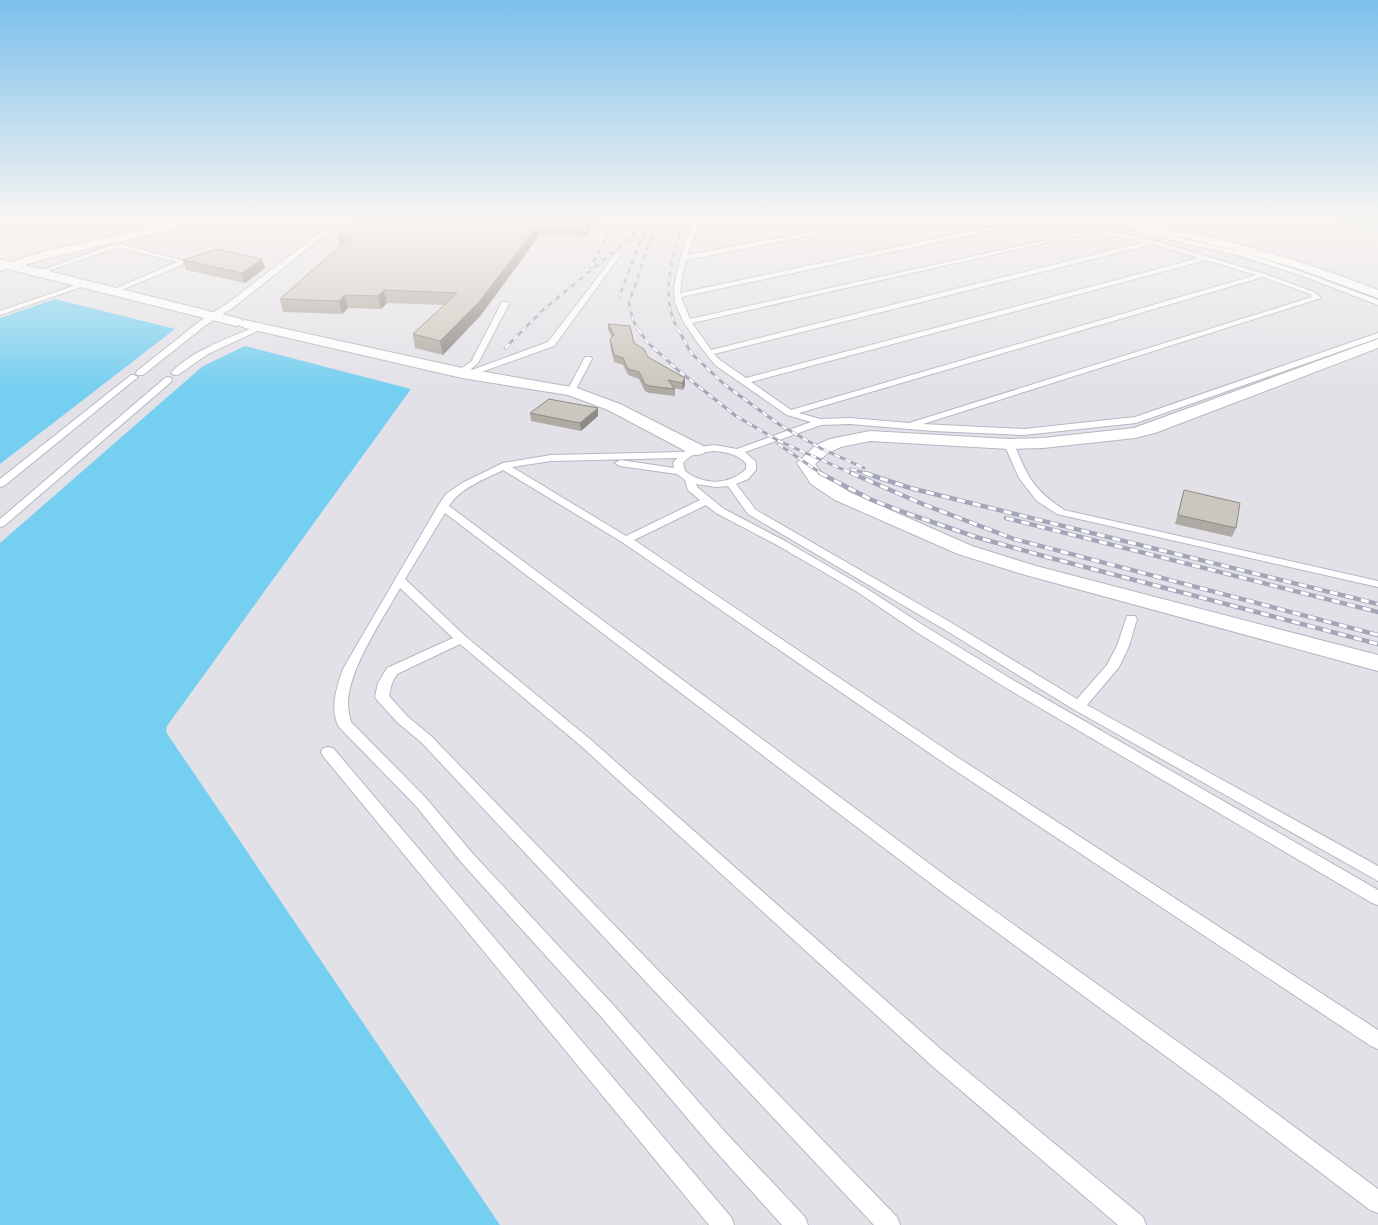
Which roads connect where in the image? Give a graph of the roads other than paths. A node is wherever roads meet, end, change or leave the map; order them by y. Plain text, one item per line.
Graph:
1 (52, 275) edge
2 (153, 275) edge
3 (269, 275) edge
4 (602, 275) edge
5 (678, 275) edge
6 (773, 275) edge
7 (896, 275) edge
8 (1020, 275) edge
9 (1143, 275) edge
10 (1262, 275) joint
11 (1304, 275) edge
12 (1328, 275) edge
13 (85, 284) junction
14 (114, 291) junction
15 (1378, 294) edge
16 (677, 296) junction
17 (505, 304) dead end
18 (1378, 304) edge
19 (0, 313) edge
20 (213, 316) junction
21 (688, 322) junction
22 (260, 328) junction
23 (1378, 335) edge
24 (1378, 344) edge
25 (708, 353) junction
26 (588, 359) dead end
27 (464, 373) junction
28 (745, 381) junction
29 (571, 391) junction
30 (790, 413) junction
31 (820, 422) junction
32 (907, 426) junction
33 (1009, 444) junction
34 (737, 452) junction
35 (691, 453) junction
36 (589, 458) junction
37 (503, 466) junction
38 (680, 472) junction
39 (690, 479) junction
40 (730, 482) junction
41 (0, 484) edge
42 (706, 500) junction
43 (443, 506) junction
44 (0, 524) edge
45 (626, 540) junction
46 (399, 580) junction
47 (1378, 584) edge
48 (1131, 619) dead end
49 (461, 639) junction
50 (1378, 663) edge
51 (1078, 706) junction
52 (328, 752) dead end
53 (1378, 874) edge
54 (1378, 898) edge
55 (1378, 1040) edge
56 (1378, 1202) edge
57 (723, 1225) edge
58 (797, 1225) edge
59 (889, 1225) edge
60 (1135, 1225) edge

1 - 13 street
2 - 14 lane
3 - 20 lane
4 - 27 lane
5 - 16 lane
6 - 16 lane
7 - 21 lane
8 - 25 lane
9 - 28 lane
10 - 30 lane
10 - 32 lane
11 - 18 lane
12 - 15 street
13 - 14 street
13 - 19 lane
14 - 20 street
16 - 21 lane
17 - 27 lane
20 - 22 street
20 - 41 lane
21 - 25 lane
22 - 27 street
22 - 44 lane
23 - 32 lane
24 - 33 street
25 - 28 lane
26 - 29 lane
27 - 29 street
28 - 30 lane
29 - 35 street
30 - 31 lane
31 - 32 lane
31 - 34 lane
33 - 47 lane
33 - 50 street
34 - 35 lane
34 - 40 lane
35 - 36 lane
35 - 38 lane
36 - 37 lane
36 - 38 lane
37 - 43 lane
37 - 45 lane
38 - 39 lane
39 - 40 lane
39 - 42 lane
40 - 51 lane
42 - 45 lane
42 - 54 lane
43 - 46 lane
43 - 56 lane
45 - 55 lane
46 - 49 lane
46 - 58 lane
48 - 51 lane
49 - 59 lane
49 - 60 lane
51 - 53 lane
52 - 57 lane

